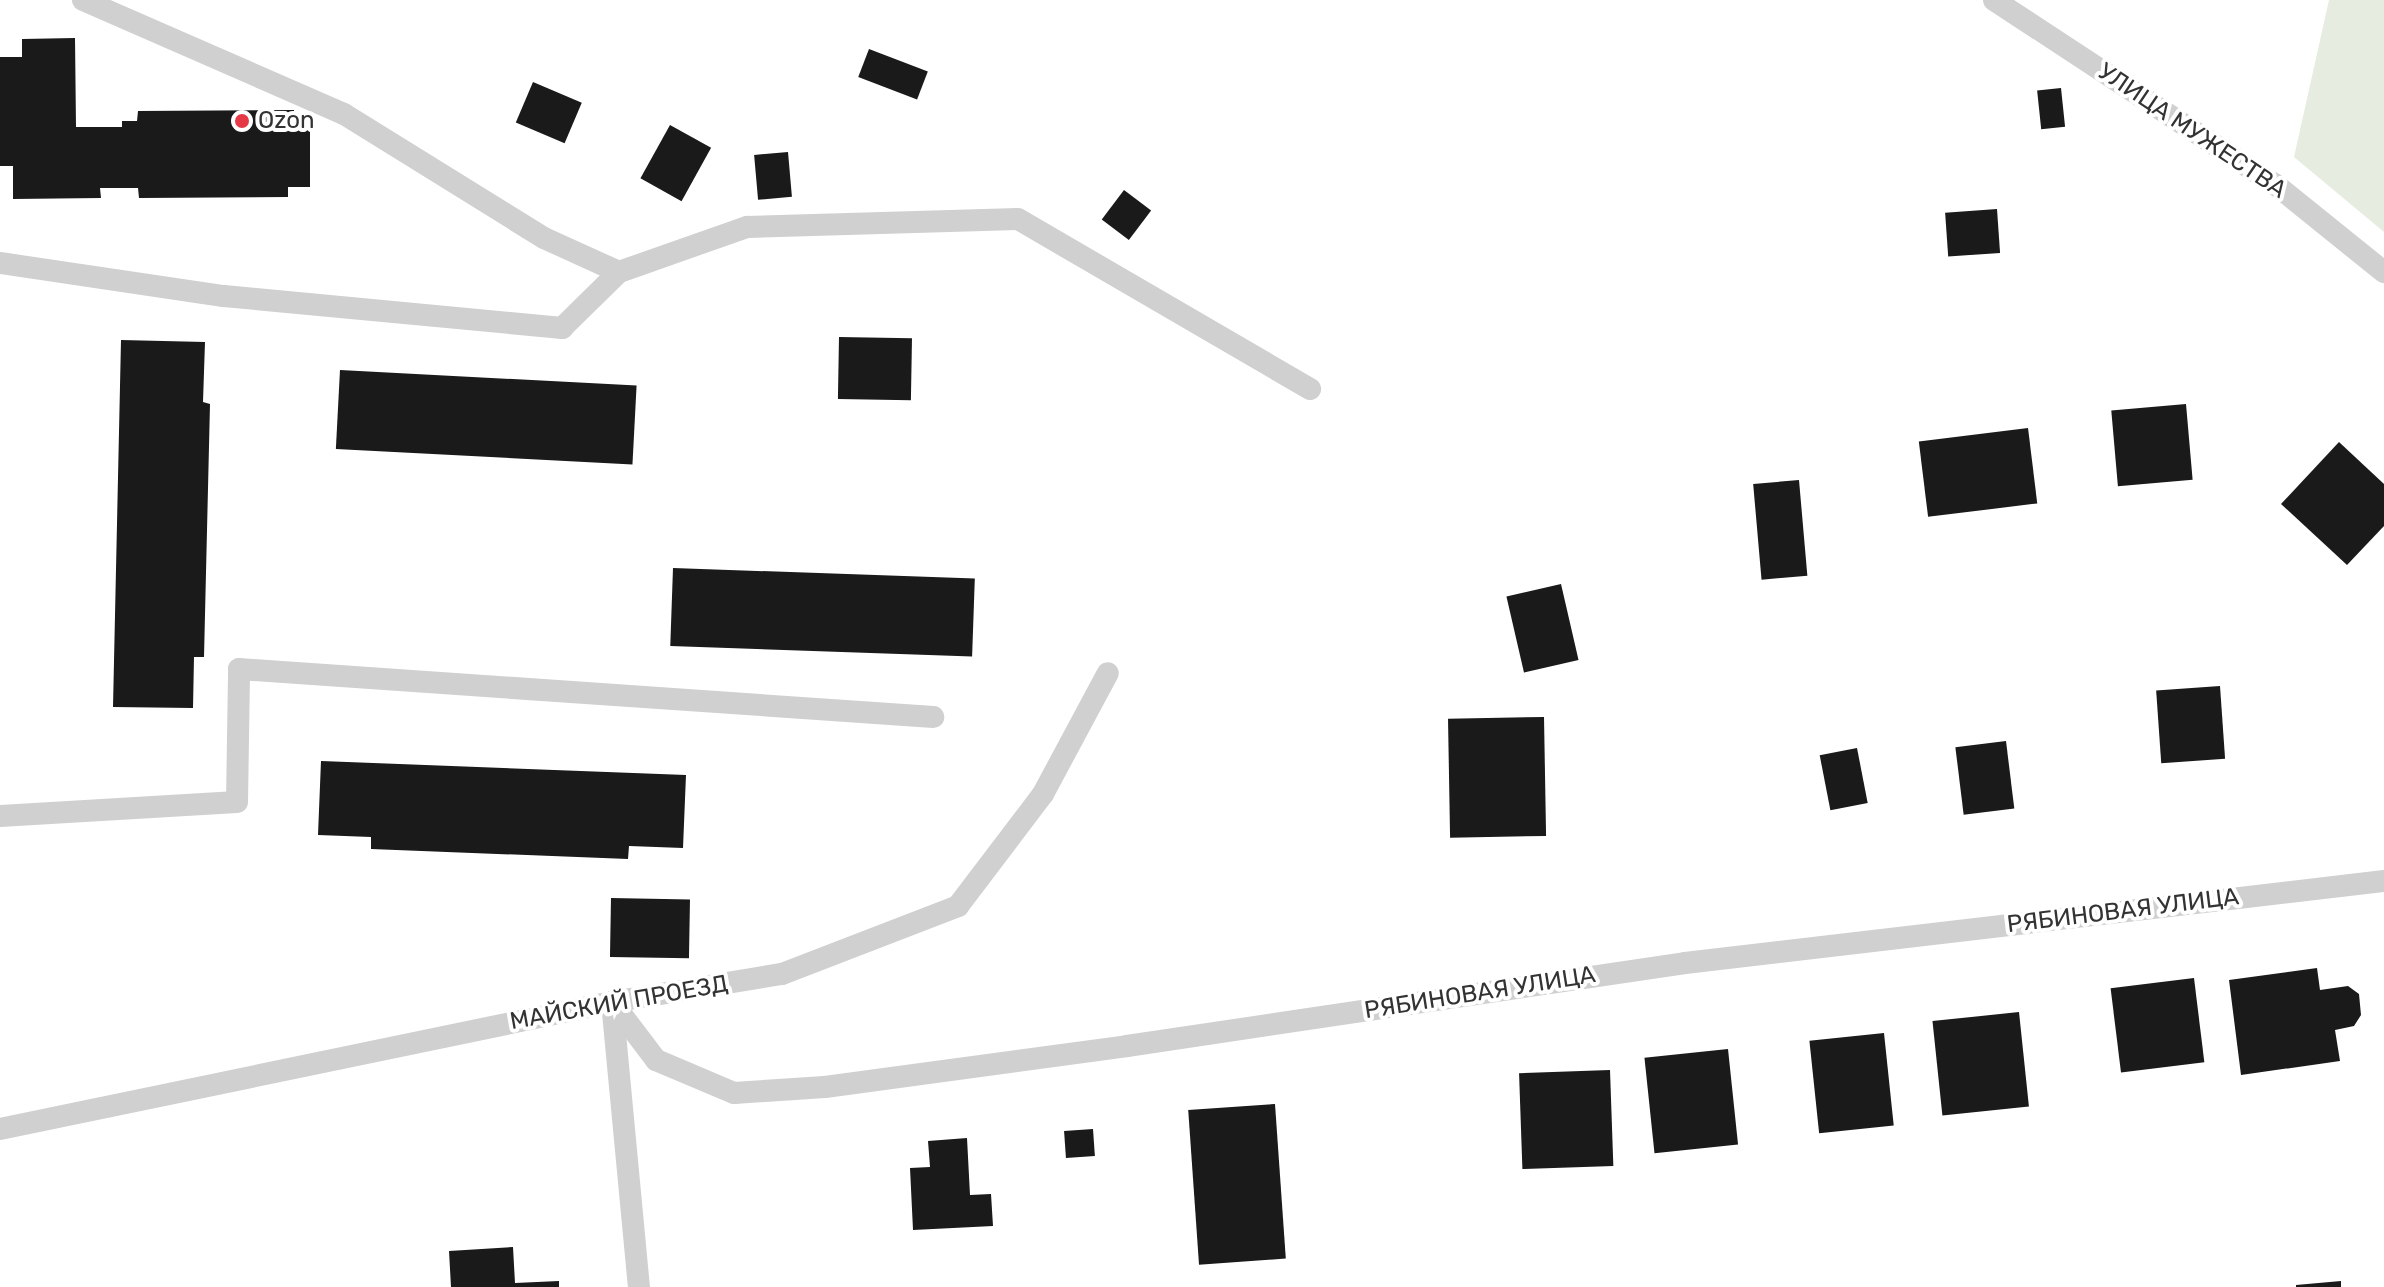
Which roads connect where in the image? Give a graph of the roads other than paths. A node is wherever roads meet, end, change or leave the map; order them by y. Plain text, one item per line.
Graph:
1 (83, 0) edge
2 (1994, 0) edge
3 (0, 263) edge
4 (619, 272) junction
5 (2384, 272) edge
6 (1310, 389) dead end
7 (1108, 673) dead end
8 (933, 717) dead end
9 (0, 816) edge
10 (2384, 881) edge
11 (612, 1002) junction
12 (0, 1129) edge
13 (639, 1287) edge

1 - 4 lane
2 - 5 lane, УЛИЦА МУЖЕСТВА
3 - 4 lane
4 - 6 lane
7 - 11 lane, МАЙСКИЙ ПРОЕЗД
8 - 9 lane
10 - 11 lane, РЯБИНОВАЯ УЛИЦА
11 - 12 lane, МАЙСКИЙ ПРОЕЗД
11 - 13 lane

